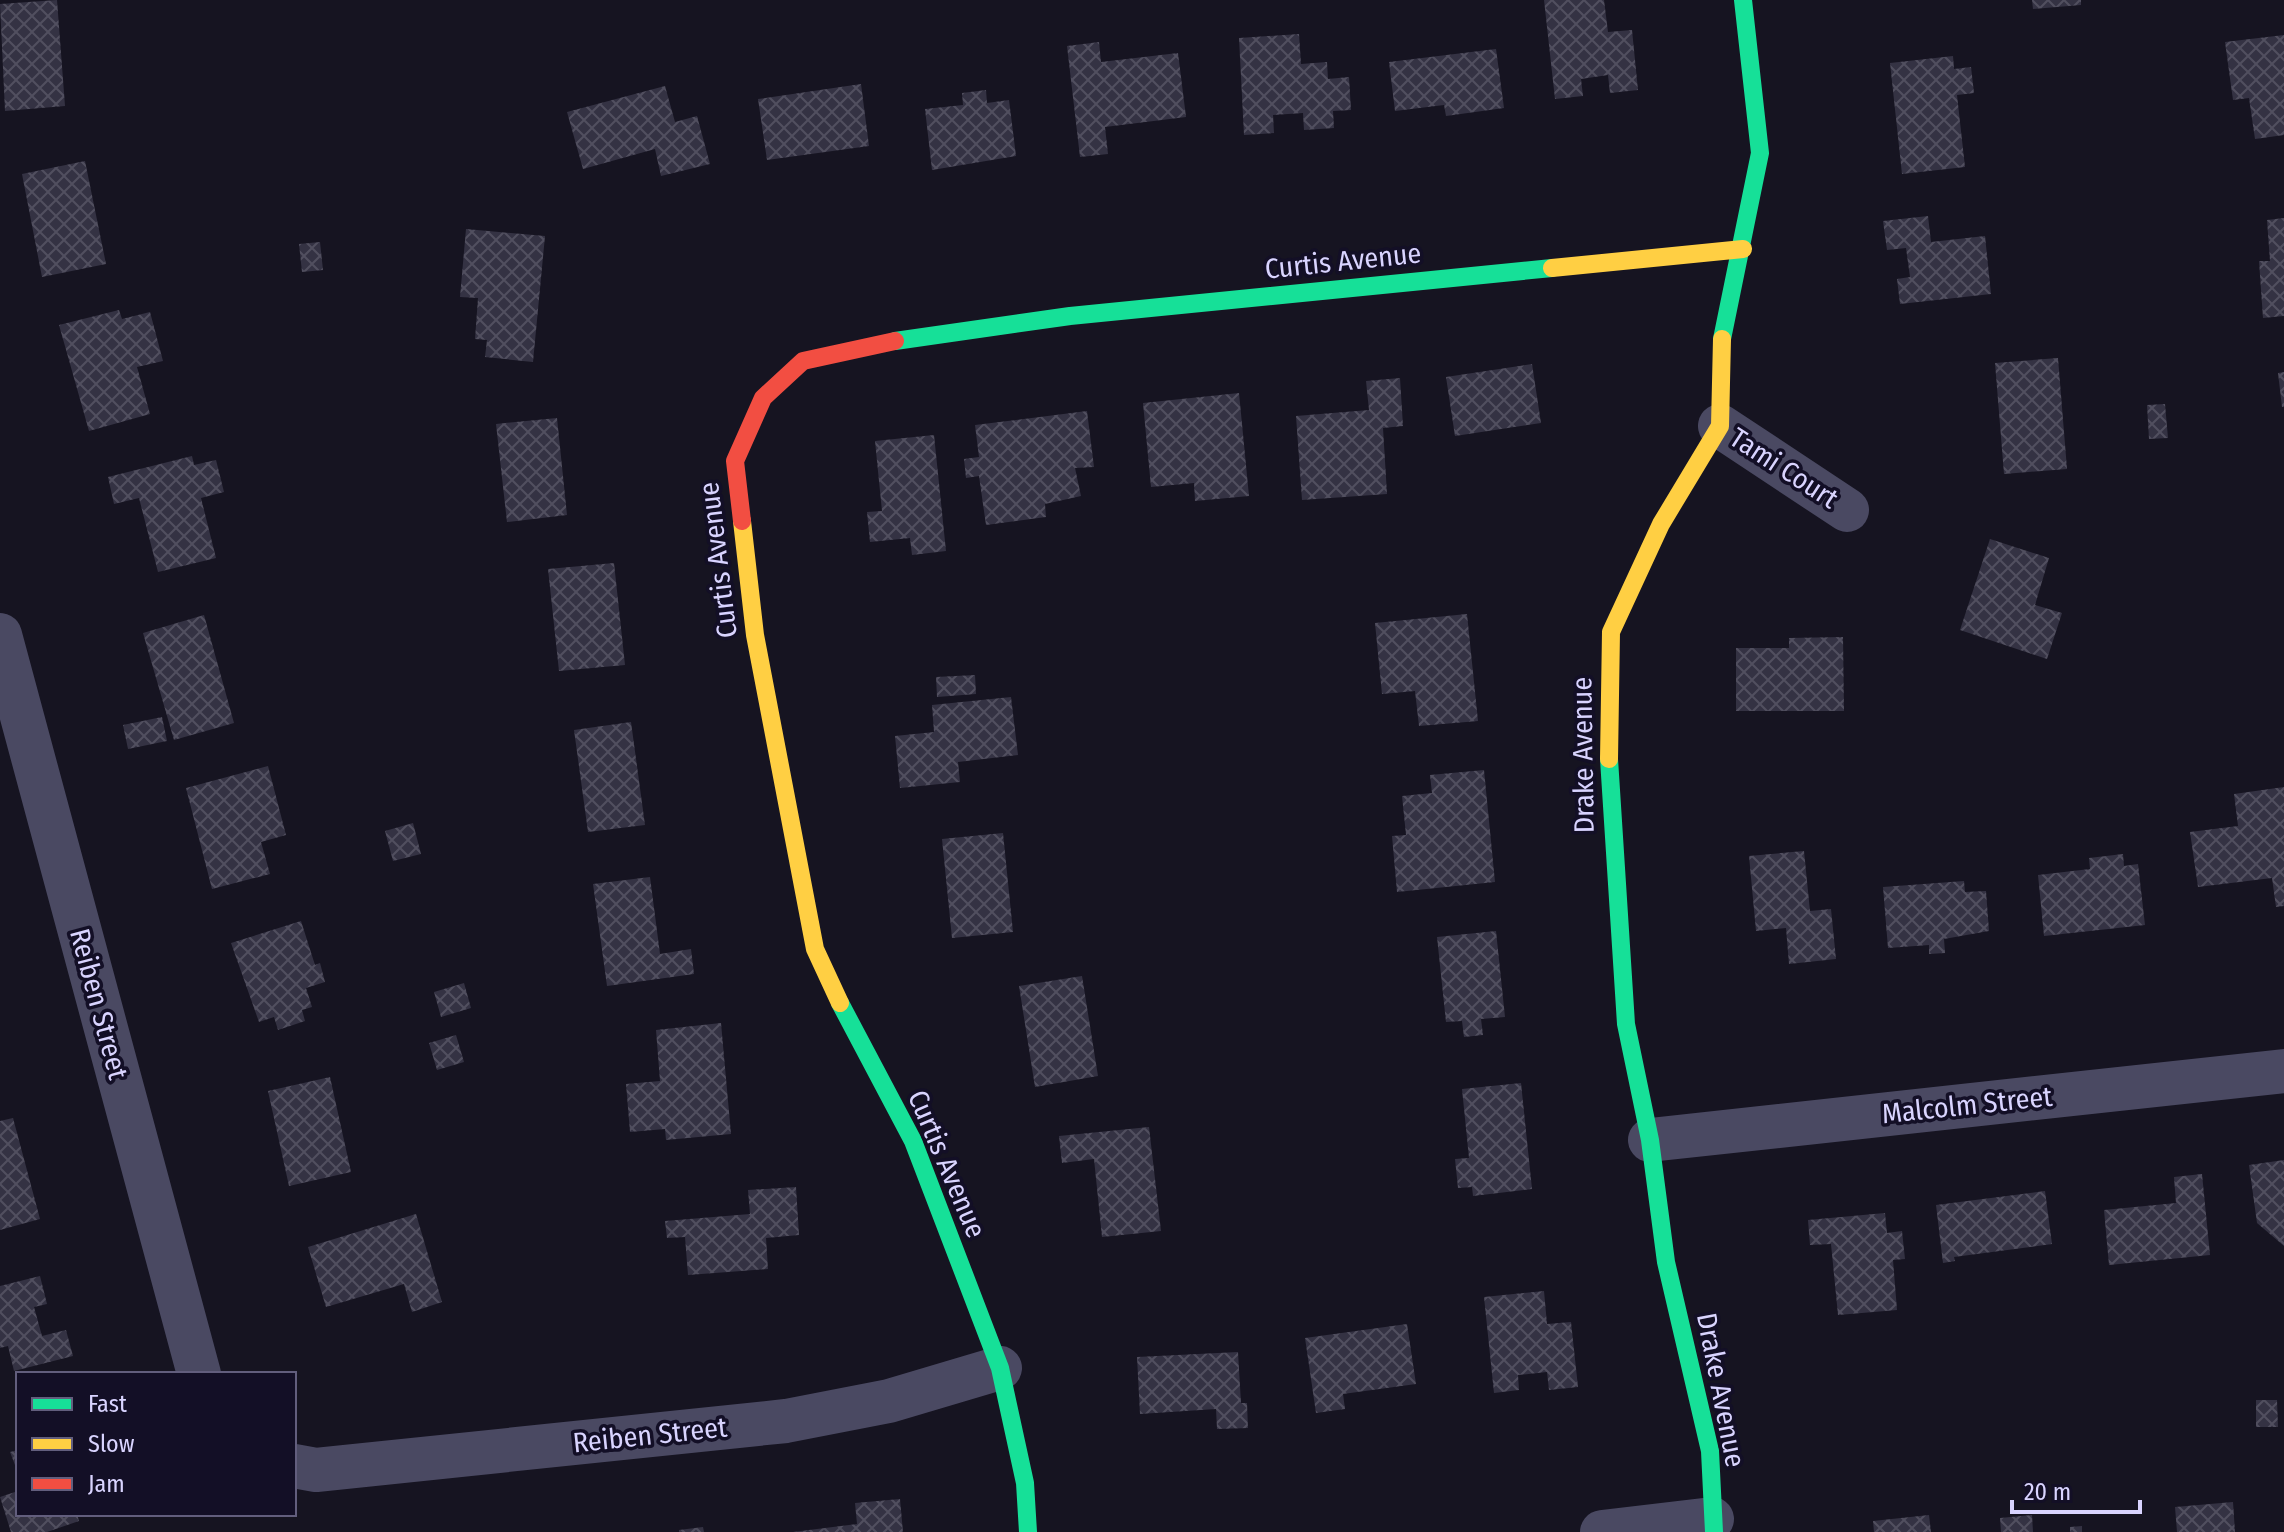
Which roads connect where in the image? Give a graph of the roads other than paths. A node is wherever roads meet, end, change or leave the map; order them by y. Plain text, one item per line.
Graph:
1 (1743, 0) edge
2 (1743, 249) junction
3 (1720, 426) junction
4 (1847, 510) dead end
5 (0, 635) edge
6 (2284, 1071) edge
7 (1650, 1140) junction
8 (1000, 1368) junction
9 (198, 1372) edge
10 (296, 1466) edge
11 (1713, 1526) edge
12 (1028, 1532) edge
13 (1602, 1532) edge

1 - 2 street
2 - 3 street
2 - 8 street, Curtis Avenue
3 - 4 street, Tami Court
3 - 7 street, Drake Avenue
5 - 9 street, Reiben Street
6 - 7 street, Malcolm Street
7 - 11 street, Drake Avenue
8 - 10 street, Reiben Street
8 - 12 street, Curtis Avenue
11 - 13 street

